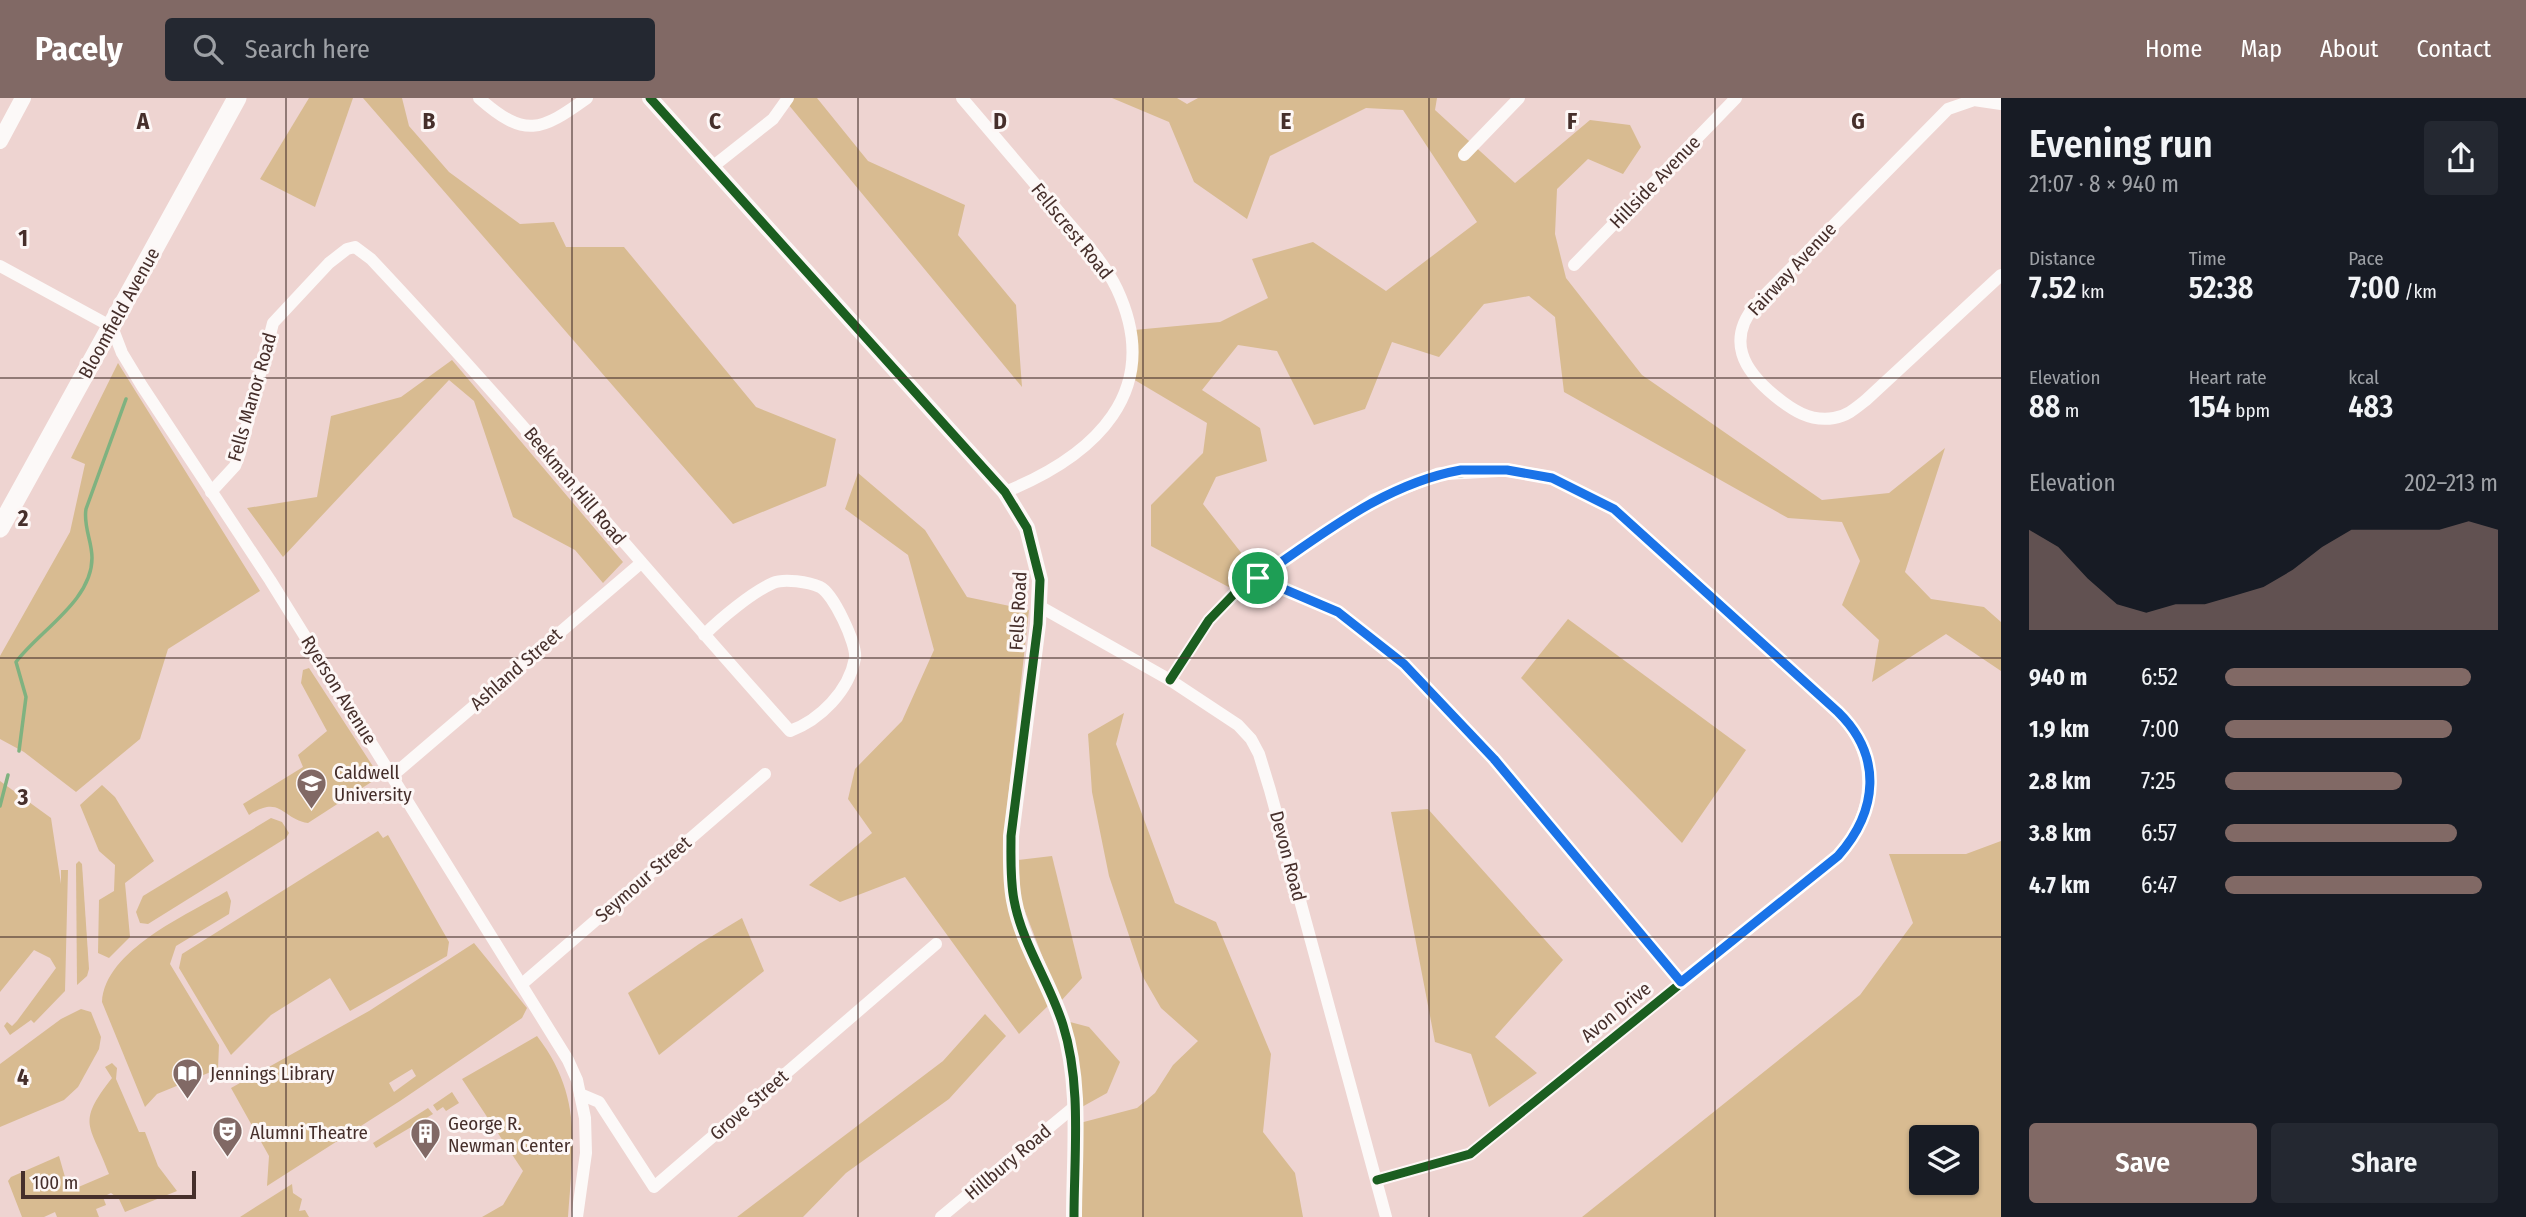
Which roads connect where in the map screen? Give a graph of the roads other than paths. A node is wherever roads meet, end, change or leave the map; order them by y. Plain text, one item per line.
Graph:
1 (23, 98) edge
2 (237, 98) edge
3 (479, 98) edge
4 (587, 98) edge
5 (650, 98) edge
6 (788, 98) edge
7 (962, 98) edge
8 (1519, 98) edge
9 (1736, 98) edge
10 (2001, 104) edge
11 (0, 141) edge
12 (1464, 155) dead end
13 (711, 168) junction
14 (355, 247) joint
15 (1574, 265) dead end
16 (0, 266) edge
17 (2001, 275) edge
18 (112, 327) junction
19 (211, 492) junction
20 (1005, 492) junction
21 (0, 528) edge
22 (641, 563) junction
23 (1258, 578) junction
24 (1040, 606) junction
25 (704, 635) junction
26 (1170, 680) junction
27 (765, 775) dead end
28 (392, 776) junction
29 (936, 944) dead end
30 (1681, 982) junction
31 (522, 984) junction
32 (580, 1094) junction
33 (1074, 1107) junction
34 (1377, 1180) junction
35 (578, 1217) edge
36 (941, 1217) edge
37 (1073, 1217) edge
38 (1386, 1217) edge

1 - 11 street
2 - 18 main road, Bloomfield Avenue
3 - 4 street
5 - 13 street, Fells Road
6 - 13 street
7 - 20 street, Fellscrest Road
8 - 12 street
9 - 15 street, Hillside Avenue
10 - 17 street, Fairway Avenue
13 - 20 street, Fells Road
14 - 19 street, Fells Manor Road
14 - 22 street, Beekman Hill Road
16 - 18 street
18 - 19 street, Ryerson Avenue
18 - 21 main road, Bloomfield Avenue
19 - 28 street, Ryerson Avenue
20 - 24 street, Fells Road
22 - 25 street, Beekman Hill Road
22 - 28 street, Ashland Street
23 - 26 street, Avon Drive
23 - 30 street
23 - 30 street, Avon Drive
24 - 26 street, Devon Road
24 - 33 street, Fells Road
25 - 25 street, Beekman Hill Road
26 - 34 street, Devon Road
27 - 31 street, Seymour Street
28 - 31 street, Ryerson Avenue
29 - 32 street, Grove Street
30 - 34 street, Avon Drive
31 - 32 street, Ryerson Avenue
32 - 35 street, Ryerson Avenue
33 - 36 street, Hillbury Road
33 - 37 street, Fells Road
34 - 38 street, Devon Road

